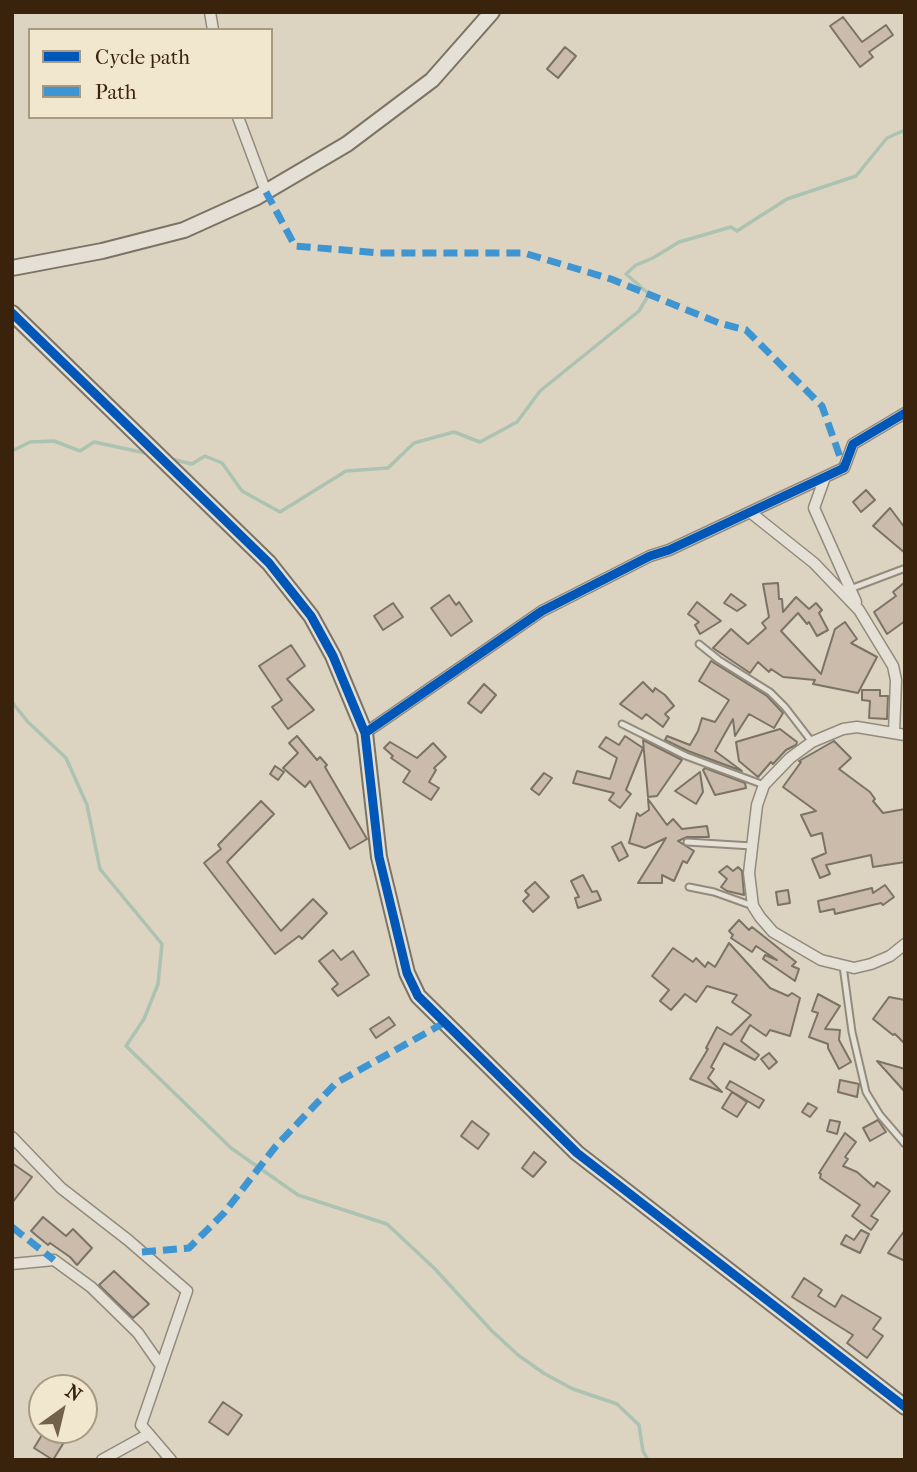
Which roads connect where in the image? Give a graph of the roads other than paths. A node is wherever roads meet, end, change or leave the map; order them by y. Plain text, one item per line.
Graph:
1 (492, 12) edge
2 (239, 119) edge
3 (266, 192) junction
4 (12, 268) edge
5 (12, 313) edge
6 (905, 413) edge
7 (825, 477) junction
8 (750, 512) junction
9 (905, 570) edge
10 (850, 589) junction
11 (859, 610) junction
12 (699, 644) dead end
13 (622, 724) dead end
14 (365, 733) junction
15 (900, 734) edge
16 (812, 742) junction
17 (764, 785) junction
18 (687, 842) dead end
19 (752, 846) junction
20 (689, 887) dead end
21 (753, 906) junction
22 (905, 944) edge
23 (843, 966) junction
24 (12, 1137) edge
25 (905, 1144) edge
26 (12, 1264) edge
27 (161, 1366) junction
28 (905, 1407) edge
29 (149, 1434) junction
30 (102, 1460) edge
31 (172, 1460) edge

1 - 3 street
2 - 3 street
3 - 4 street
5 - 14 street
6 - 7 street
7 - 8 street
7 - 10 street
8 - 11 street
8 - 14 street
9 - 10 lane
10 - 11 street
11 - 15 street
12 - 16 lane
13 - 17 lane
14 - 28 street
15 - 16 street
16 - 17 street
17 - 19 street
18 - 19 lane
19 - 21 street
20 - 21 lane
21 - 23 street
22 - 23 street
23 - 25 lane
24 - 27 street
26 - 27 street
27 - 29 street
29 - 30 street
29 - 31 street

